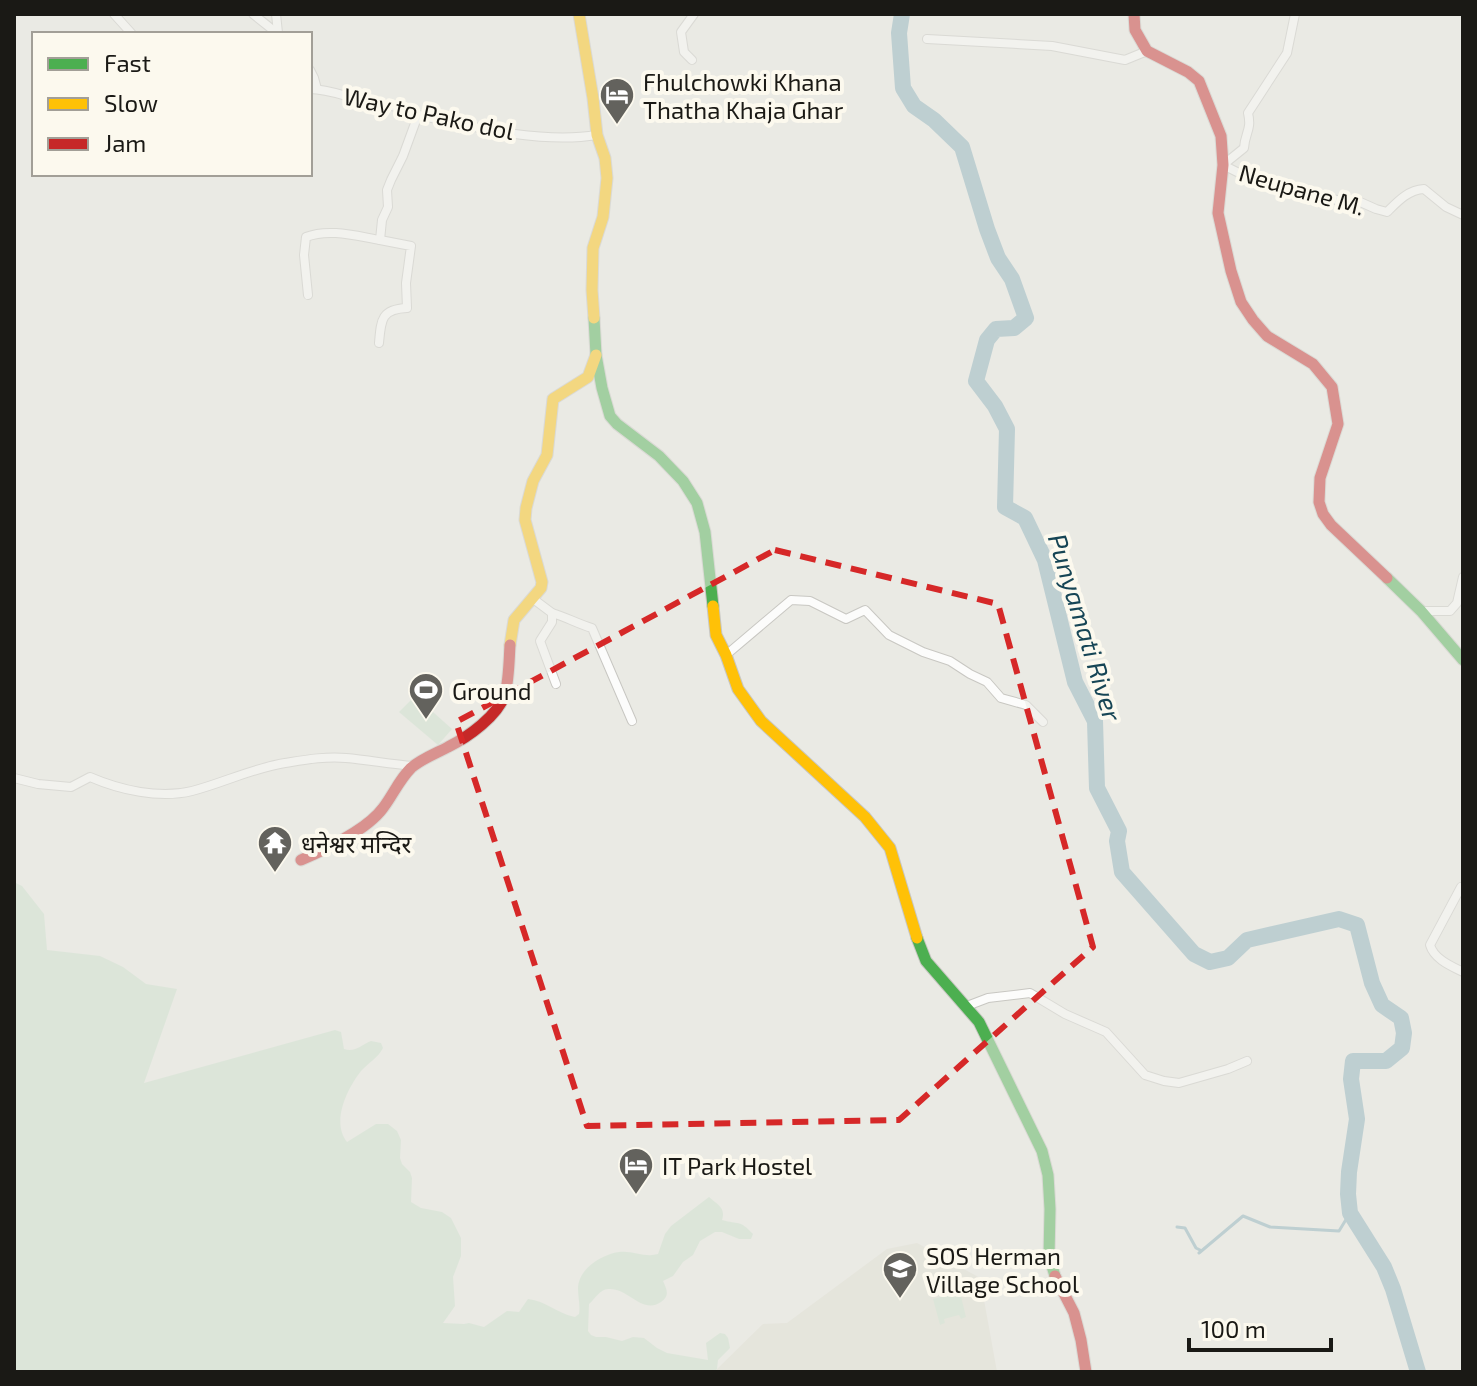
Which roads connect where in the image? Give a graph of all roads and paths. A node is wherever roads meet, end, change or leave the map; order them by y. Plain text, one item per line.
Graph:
1 (114, 14) edge
2 (253, 14) edge
3 (579, 14) edge
4 (694, 14) edge
5 (1134, 14) edge
6 (1295, 14) edge
7 (131, 32) edge
8 (276, 32) edge
9 (927, 39) dead end
10 (1147, 51) junction
11 (692, 60) dead end
12 (314, 89) edge
13 (418, 115) junction
14 (597, 135) junction
15 (1223, 165) junction
16 (1463, 215) edge
17 (380, 240) junction
18 (308, 295) dead end
19 (379, 343) dead end
20 (596, 355) junction
21 (1463, 577) edge
22 (532, 598) junction
23 (1421, 611) junction
24 (552, 613) junction
25 (726, 655) junction
26 (1463, 660) edge
27 (556, 684) dead end
28 (632, 721) dead end
29 (1043, 722) dead end
30 (413, 766) junction
31 (14, 777) edge
32 (301, 860) dead end
33 (1461, 887) dead end
34 (1463, 972) edge
35 (967, 1006) junction
36 (1247, 1061) dead end
37 (1086, 1372) edge

1 - 7 street
2 - 8 street
3 - 14 main road
4 - 11 street
5 - 10 main road
6 - 15 street
9 - 10 street
10 - 15 main road
12 - 13 street, Way to Pako dol
13 - 14 street, Way to Pako dol
13 - 17 street
14 - 20 main road
15 - 16 street, Neupane M.
15 - 23 main road
17 - 18 street
17 - 19 street
20 - 22 main road
20 - 25 main road
21 - 23 street
22 - 24 street
22 - 30 main road
23 - 26 main road
24 - 27 street
24 - 28 street
25 - 29 street
25 - 35 main road
30 - 31 street
30 - 32 main road
33 - 34 street
35 - 36 street
35 - 37 main road

